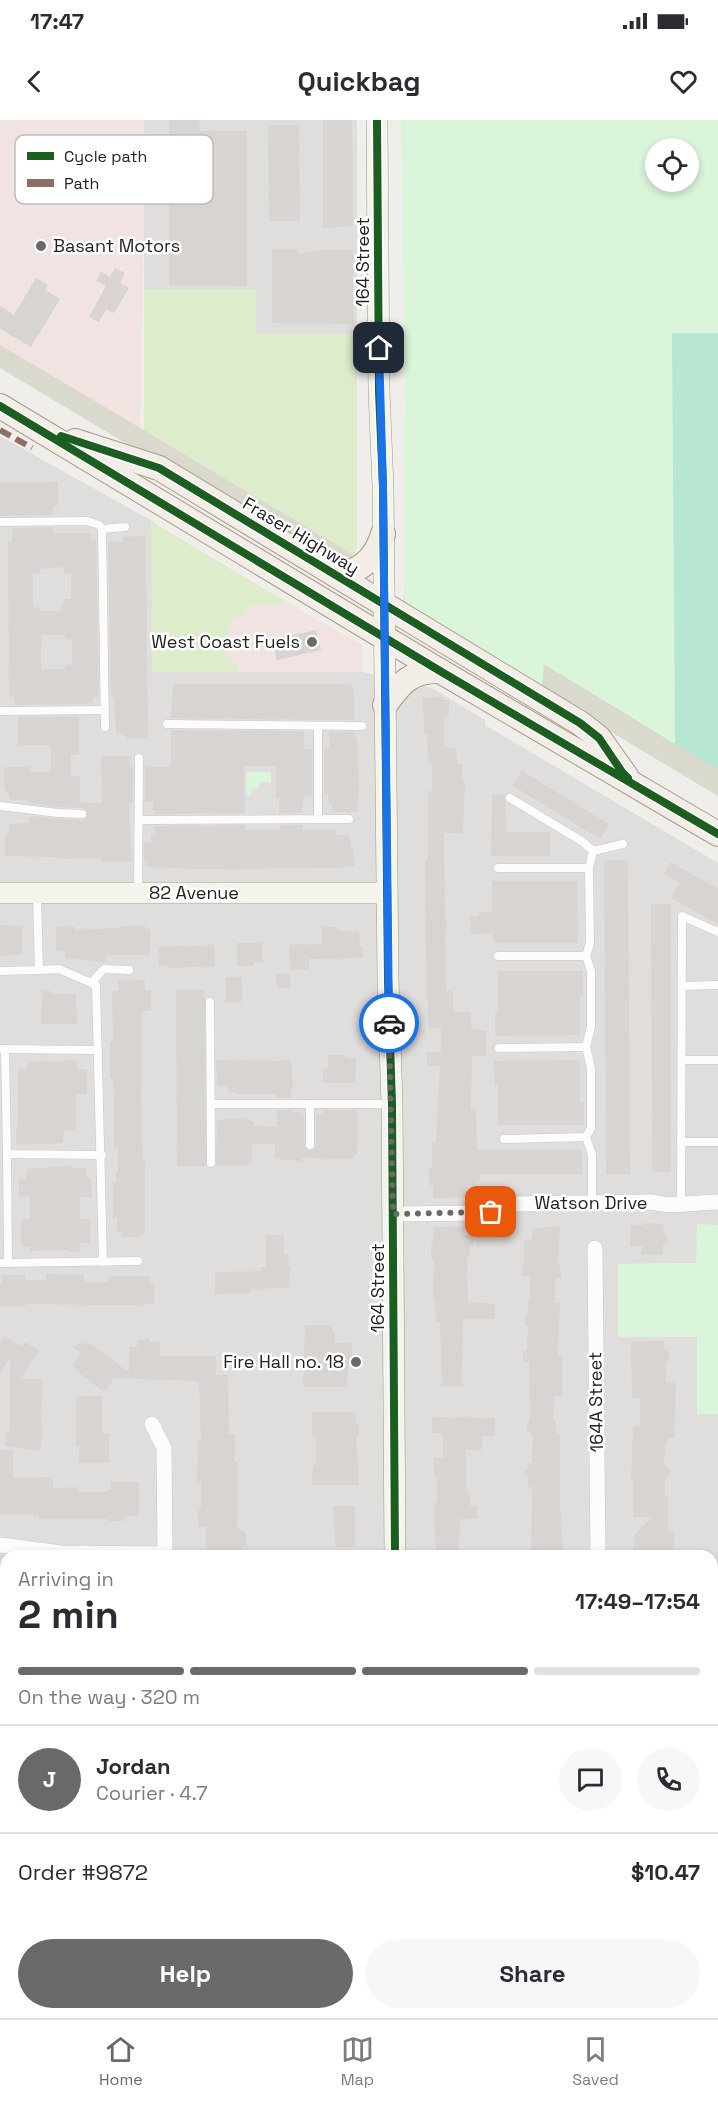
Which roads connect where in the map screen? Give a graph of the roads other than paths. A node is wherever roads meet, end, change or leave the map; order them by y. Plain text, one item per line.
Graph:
1 (377, 120) edge
2 (0, 406) edge
3 (41, 430) junction
4 (0, 522) edge
5 (125, 527) dead end
6 (102, 530) junction
7 (383, 534) junction
8 (336, 575) junction
9 (384, 604) junction
10 (384, 637) junction
11 (441, 671) junction
12 (385, 705) junction
13 (105, 710) junction
14 (0, 711) edge
15 (167, 724) dead end
16 (318, 726) junction
17 (362, 726) dead end
18 (105, 728) dead end
19 (140, 758) dead end
20 (640, 789) junction
21 (510, 798) dead end
22 (0, 806) edge
23 (82, 814) dead end
24 (318, 819) junction
25 (349, 819) dead end
26 (140, 820) junction
27 (718, 834) edge
28 (623, 844) dead end
29 (593, 851) junction
30 (498, 868) dead end
31 (589, 868) junction
32 (0, 893) edge
33 (37, 893) junction
34 (138, 893) junction
35 (387, 893) junction
36 (718, 932) edge
37 (498, 956) dead end
38 (586, 956) junction
39 (39, 970) junction
40 (129, 970) dead end
41 (0, 971) edge
42 (92, 983) junction
43 (718, 985) edge
44 (682, 986) junction
45 (210, 1002) dead end
46 (586, 1047) junction
47 (499, 1048) dead end
48 (2, 1049) edge
49 (98, 1050) junction
50 (682, 1060) junction
51 (718, 1060) edge
52 (211, 1104) junction
53 (309, 1104) junction
54 (392, 1104) junction
55 (586, 1137) junction
56 (504, 1139) dead end
57 (681, 1142) junction
58 (718, 1142) edge
59 (309, 1145) dead end
60 (7, 1154) junction
61 (102, 1155) junction
62 (211, 1163) dead end
63 (592, 1202) junction
64 (718, 1202) edge
65 (681, 1204) junction
66 (393, 1214) junction
67 (595, 1248) dead end
68 (138, 1261) dead end
69 (103, 1262) junction
70 (4, 1263) edge
71 (152, 1424) dead end
72 (0, 1545) edge
73 (34, 1550) edge
74 (165, 1550) edge
75 (395, 1550) edge
76 (598, 1550) edge

1 - 7 street, 164 Street
2 - 3 main road, Fraser Highway
3 - 8 main road, Fraser Highway
3 - 10 main road, Fraser Highway
4 - 6 lane
5 - 6 lane
6 - 13 lane
7 - 8 main road
7 - 9 street, 164 Street
8 - 9 main road, Fraser Highway
9 - 10 street, 164 Street
9 - 20 main road, Fraser Highway
10 - 11 main road, Fraser Highway
10 - 12 street, 164 Street
11 - 12 main road
11 - 20 main road, Fraser Highway
12 - 35 street, 164 Street
13 - 14 lane
13 - 18 lane
15 - 16 lane
16 - 17 lane
16 - 24 lane
19 - 26 lane
20 - 27 main road, Fraser Highway
21 - 29 lane
22 - 23 lane
24 - 25 lane
24 - 26 lane
26 - 34 lane
28 - 29 lane
29 - 31 lane
30 - 31 lane
31 - 38 lane
32 - 33 street, 82 Avenue
33 - 34 street, 82 Avenue
33 - 39 lane
34 - 35 street, 82 Avenue
35 - 54 street, 164 Street
36 - 44 lane
37 - 38 lane
38 - 46 lane
39 - 41 lane
39 - 42 lane
40 - 42 lane
42 - 49 lane
43 - 44 lane
44 - 50 lane
45 - 52 lane
46 - 47 lane
46 - 55 lane
48 - 49 lane
48 - 60 lane
49 - 61 lane
50 - 51 lane
50 - 57 lane
52 - 53 lane
52 - 62 lane
53 - 54 lane
53 - 59 lane
54 - 66 street, 164 Street
55 - 56 lane
55 - 63 lane
57 - 58 lane
57 - 65 lane
60 - 61 lane
60 - 70 lane
61 - 69 lane
63 - 65 street, Watson Drive
63 - 66 street, Watson Drive
64 - 65 street, Watson Drive
66 - 75 street, 164 Street
67 - 76 street, 164A Street
68 - 69 lane
69 - 70 lane
71 - 74 street
72 - 73 street

